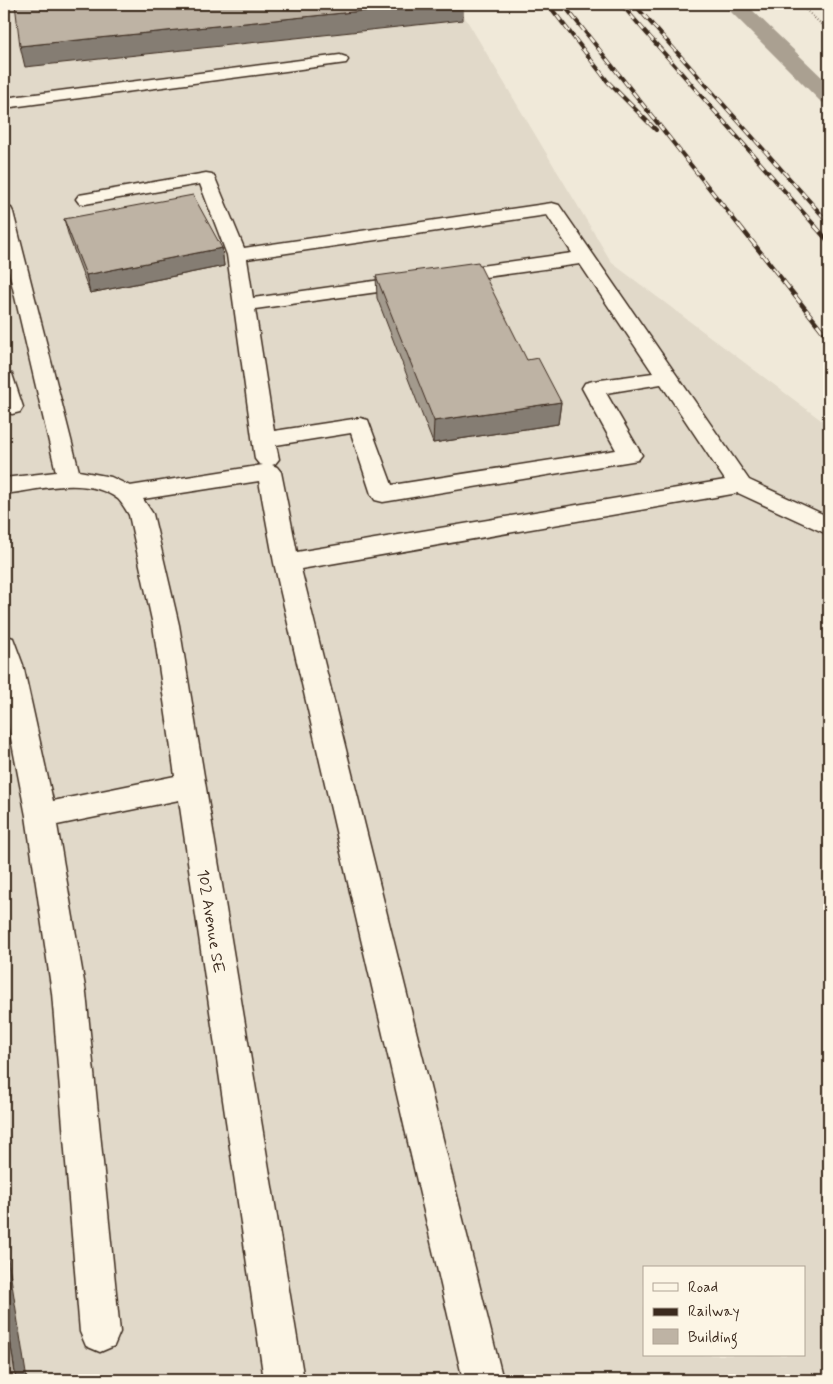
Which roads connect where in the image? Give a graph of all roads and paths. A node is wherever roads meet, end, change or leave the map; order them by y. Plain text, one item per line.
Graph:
1 (799, 4) edge
2 (829, 31) edge
3 (340, 60) dead end
4 (4, 103) edge
5 (85, 199) dead end
6 (4, 212) edge
7 (237, 255) junction
8 (585, 257) junction
9 (244, 304) junction
10 (667, 377) junction
11 (4, 379) edge
12 (12, 408) dead end
13 (264, 440) junction
14 (269, 472) junction
15 (69, 478) junction
16 (741, 485) junction
17 (4, 486) edge
18 (115, 488) junction
19 (829, 527) edge
20 (287, 563) junction
21 (4, 645) edge
22 (191, 785) junction
23 (40, 816) junction
24 (100, 1332) dead end
25 (284, 1380) edge
26 (483, 1380) edge

1 - 2 path
3 - 4 street
5 - 7 street
6 - 15 street
7 - 8 street
7 - 9 street
8 - 9 street
8 - 10 street
9 - 13 street
10 - 13 street
10 - 16 street
11 - 12 street
13 - 14 street
14 - 18 street
14 - 20 street
15 - 17 street
15 - 18 street
16 - 19 street
16 - 20 street
18 - 22 street, 102 Avenue SE
20 - 26 street
21 - 23 street
22 - 23 street
22 - 25 street, 102 Avenue SE
23 - 24 street

